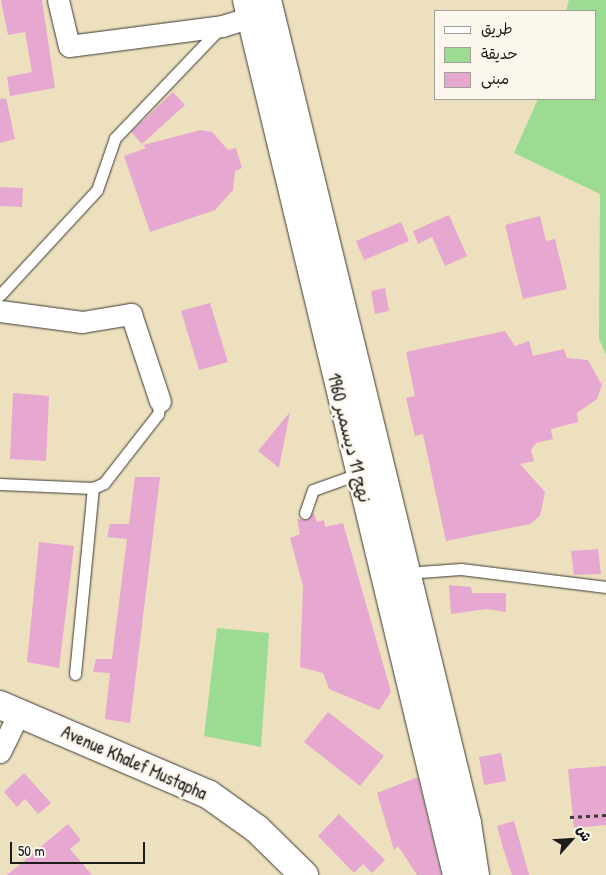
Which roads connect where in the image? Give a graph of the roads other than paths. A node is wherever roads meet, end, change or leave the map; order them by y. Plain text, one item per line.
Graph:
1 (58, 0) edge
2 (255, 6) edge
3 (222, 26) junction
4 (0, 295) edge
5 (0, 311) edge
6 (160, 401) joint
7 (358, 474) junction
8 (0, 484) edge
9 (93, 488) junction
10 (304, 513) dead end
11 (403, 573) junction
12 (606, 587) edge
13 (75, 674) dead end
14 (10, 709) edge
15 (0, 752) edge
16 (304, 875) edge
17 (456, 875) edge
18 (475, 875) edge

1 - 3 street
2 - 3 street
2 - 7 main road, نهج 11 ديسمبر 1960
2 - 11 main road, نهج 11 ديسمبر 1960
3 - 4 lane
5 - 6 street
6 - 9 lane
7 - 10 lane
7 - 17 main road, نهج 11 ديسمبر 1960
8 - 9 lane
9 - 13 lane
11 - 12 lane
11 - 18 main road, نهج 11 ديسمبر 1960
14 - 15 street
14 - 16 main road, Avenue Khalef Mustapha

